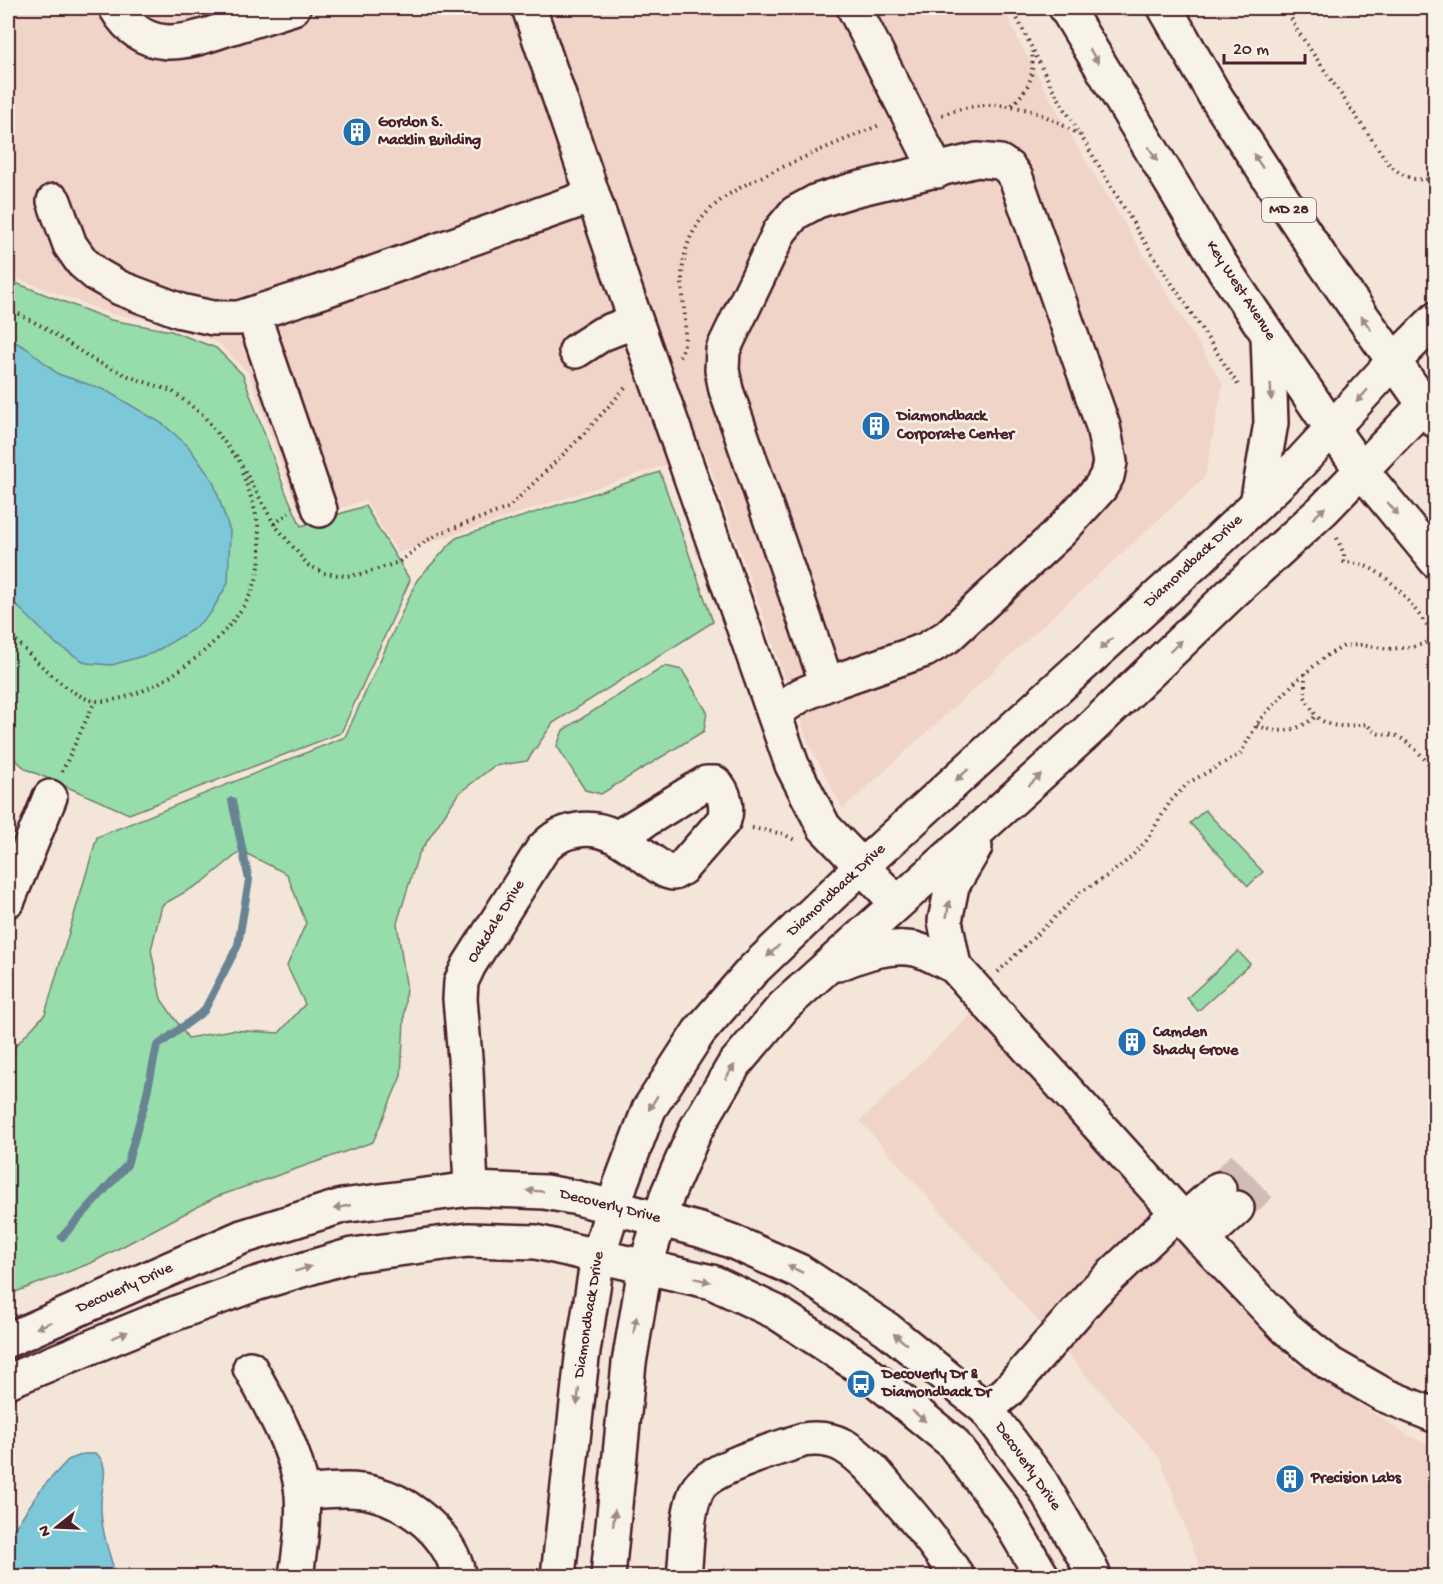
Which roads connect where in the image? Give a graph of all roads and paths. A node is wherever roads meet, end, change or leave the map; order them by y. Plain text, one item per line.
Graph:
1 (116, 8) edge
2 (293, 8) edge
3 (529, 8) edge
4 (854, 8) edge
5 (1012, 8) edge
6 (1066, 8) edge
7 (1286, 8) edge
8 (1166, 11) edge
9 (1032, 49) junction
10 (1011, 106) dead end
11 (936, 171) junction
12 (1436, 178) edge
13 (592, 196) junction
14 (54, 201) dead end
15 (8, 308) edge
16 (253, 314) junction
17 (1436, 319) edge
18 (635, 321) junction
19 (1268, 333) junction
20 (576, 351) dead end
21 (1393, 362) junction
22 (630, 383) dead end
23 (1242, 392) dead end
24 (1432, 406) edge
25 (1332, 429) junction
26 (236, 455) junction
27 (1362, 471) junction
28 (1257, 504) junction
29 (305, 511) joint
30 (274, 524) junction
31 (1344, 554) dead end
32 (1436, 561) edge
33 (8, 632) edge
34 (1436, 639) edge
35 (1305, 673) junction
36 (827, 684) junction
37 (95, 701) junction
38 (774, 713) junction
39 (1316, 717) junction
40 (1257, 725) junction
41 (1436, 773) edge
42 (50, 797) joint
43 (1001, 811) junction
44 (726, 815) junction
45 (618, 837) junction
46 (805, 846) dead end
47 (861, 867) junction
48 (8, 898) edge
49 (897, 903) junction
50 (954, 966) junction
51 (828, 968) junction
52 (977, 992) junction
53 (471, 1189) junction
54 (1228, 1198) tunnel mouth
55 (613, 1208) junction
56 (659, 1219) junction
57 (1188, 1224) junction
58 (598, 1256) junction
59 (645, 1268) junction
60 (140, 1284) junction
61 (157, 1320) junction
62 (8, 1340) edge
63 (250, 1368) dead end
64 (8, 1381) edge
65 (986, 1409) junction
66 (1436, 1416) edge
67 (1436, 1433) edge
68 (1436, 1464) edge
69 (302, 1493) junction
70 (296, 1576) edge
71 (459, 1576) edge
72 (558, 1576) edge
73 (608, 1576) edge
74 (684, 1576) edge
75 (957, 1576) edge
76 (1042, 1576) edge
77 (1094, 1576) edge

1 - 2 street
3 - 13 street
4 - 11 street
5 - 9 path
6 -> 19 street, Key West Avenue
7 - 12 path
21 -> 8 street, MD 28
9 - 10 path
9 - 23 path
11 - 36 street
11 - 36 street
13 - 16 street
13 - 18 street
14 - 16 street
15 - 26 path
16 - 29 street
17 - 21 street, Diamondback Drive
18 - 20 street
18 - 38 street
19 - 25 street, Key West Avenue
19 -> 28 street
21 - 24 street, MD 28
21 -> 25 street, Diamondback Drive
22 - 30 path
24 - 27 street
25 - 27 street, Key West Avenue
25 - 28 street, Diamondback Drive
26 - 30 path
26 - 37 path
27 -> 32 street, Key West Avenue
43 -> 27 street
28 -> 47 street, Diamondback Drive
29 - 30 path
31 - 34 path
33 - 37 path
34 - 35 path
35 - 39 path
35 - 40 path
36 - 38 street
37 - 42 path
38 - 47 street
39 - 40 path
39 - 41 path
40 - 52 path
42 - 48 street
43 - 49 street
50 -> 43 street
44 - 45 street, Oakdale Drive
44 - 45 street
44 - 46 path
45 - 53 street, Oakdale Drive
47 - 49 street
47 -> 55 street, Diamondback Drive
49 - 51 street
50 - 51 street
50 - 52 street
56 -> 51 street
52 - 57 street
55 -> 53 street, Decoverly Drive
53 -> 60 street, Decoverly Drive
54 - 57 street
55 - 56 street, Decoverly Drive
55 - 58 street, Diamondback Drive
56 - 59 street
65 -> 56 street, Decoverly Drive
57 - 65 street
57 - 66 street
58 - 59 street
61 -> 58 street
58 -> 72 street, Diamondback Drive
73 -> 59 street
59 -> 76 street
60 - 61 street
60 -> 62 street, Decoverly Drive
64 -> 61 street
63 - 69 street
65 - 77 street, Decoverly Drive
67 - 68 path
69 - 70 street
69 - 71 street
74 - 75 street

